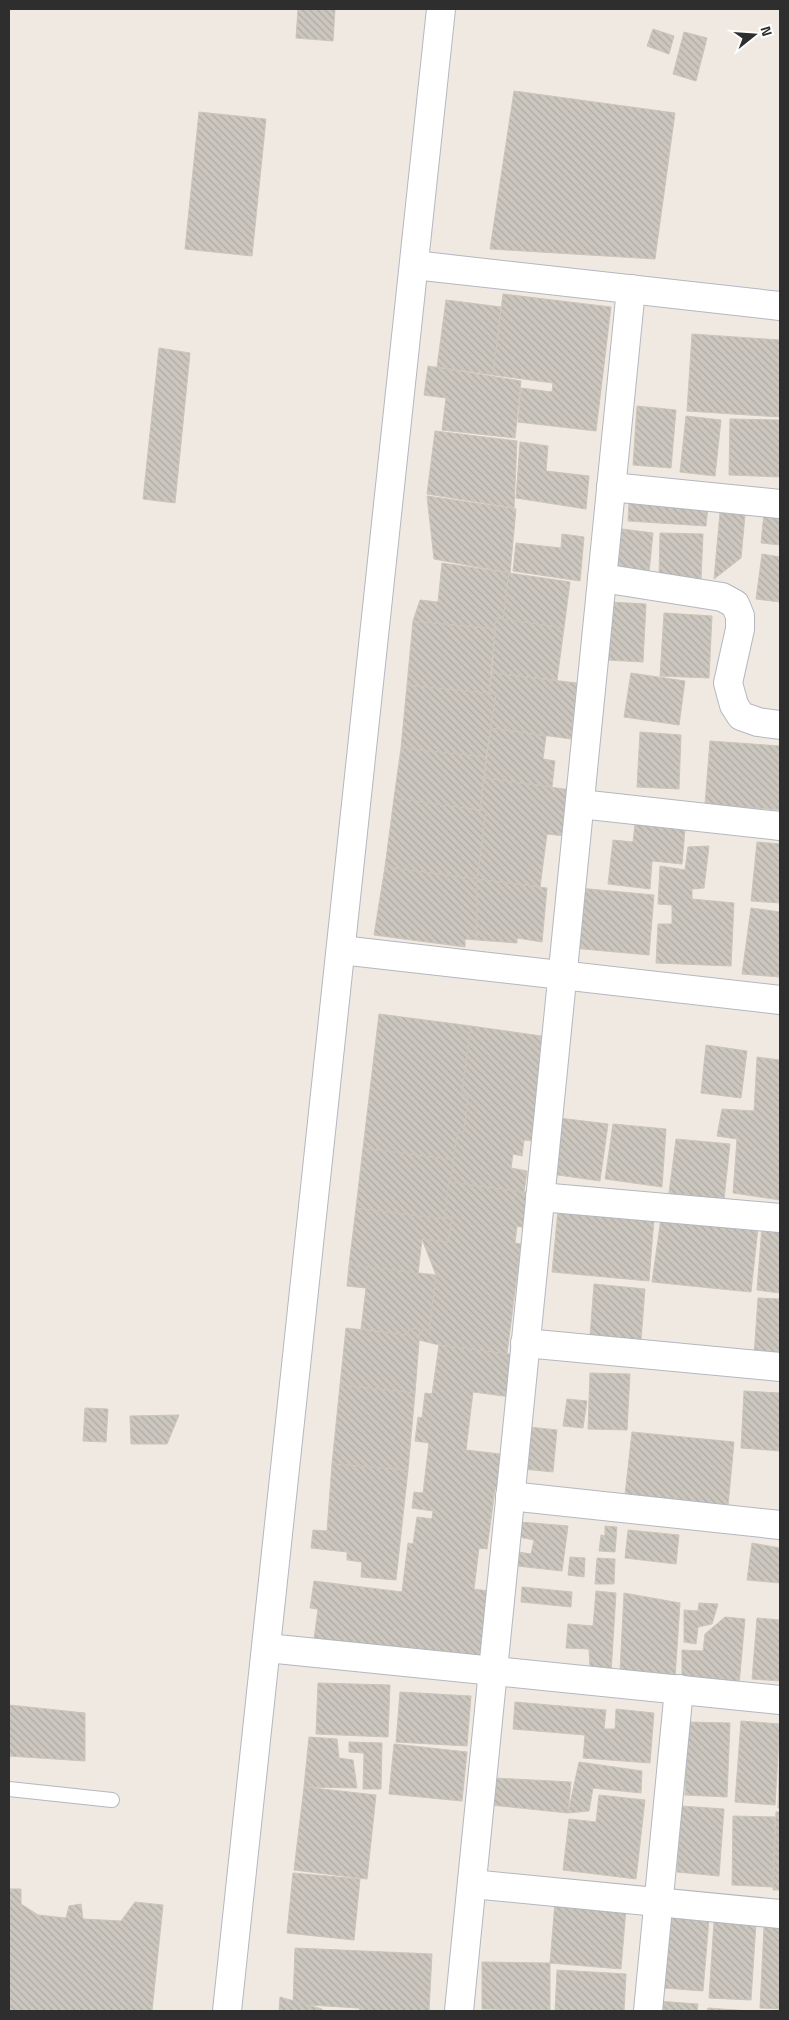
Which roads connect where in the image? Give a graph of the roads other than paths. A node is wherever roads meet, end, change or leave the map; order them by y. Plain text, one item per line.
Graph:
1 (441, 9) edge
2 (414, 265) junction
3 (631, 289) junction
4 (780, 306) edge
5 (611, 487) junction
6 (780, 504) edge
7 (602, 578) junction
8 (780, 725) edge
9 (580, 804) junction
10 (780, 826) edge
11 (341, 950) junction
12 (562, 975) junction
13 (780, 1000) edge
14 (540, 1197) junction
15 (780, 1218) edge
16 (526, 1343) junction
17 (780, 1367) edge
18 (510, 1496) junction
19 (780, 1526) edge
20 (267, 1648) junction
21 (493, 1671) junction
22 (679, 1690) junction
23 (780, 1700) edge
24 (9, 1789) edge
25 (112, 1800) dead end
26 (472, 1884) junction
27 (659, 1903) junction
28 (780, 1914) edge
29 (227, 2011) edge
30 (459, 2011) edge
31 (648, 2011) edge

1 - 2 street
2 - 3 street
2 - 11 street
3 - 4 street
3 - 5 street
5 - 6 street
5 - 7 street
7 - 8 street
7 - 9 street
9 - 10 street
9 - 12 street
11 - 12 street
11 - 20 street
12 - 13 street
12 - 14 street
14 - 15 street
14 - 16 street
16 - 17 street
16 - 18 street
18 - 19 street
18 - 21 street
20 - 21 street
20 - 29 street
21 - 22 street
21 - 26 street
22 - 23 street
22 - 27 street
24 - 25 lane
26 - 27 street
26 - 30 street
27 - 28 street
27 - 31 street

